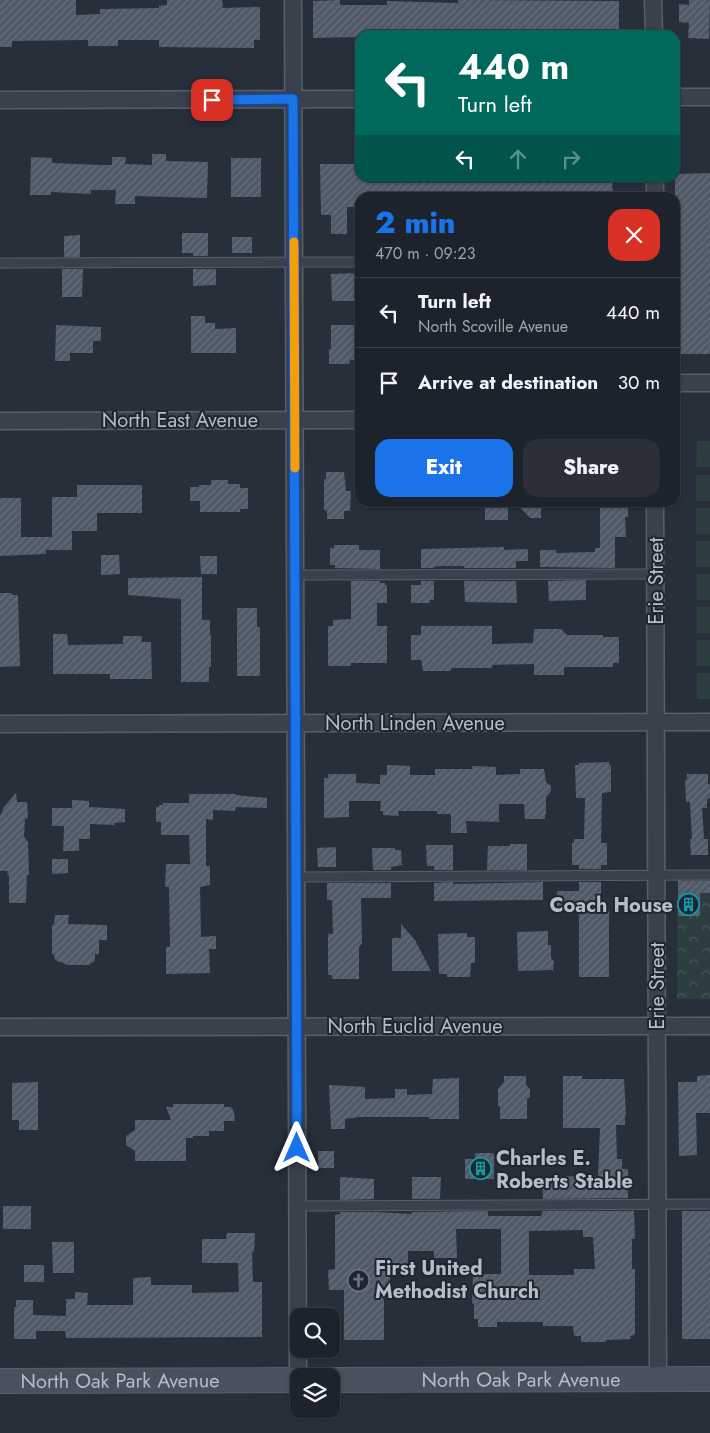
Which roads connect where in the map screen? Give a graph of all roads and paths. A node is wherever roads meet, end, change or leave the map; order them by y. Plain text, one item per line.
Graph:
1 (293, 0) edge
2 (654, 0) edge
3 (654, 30) edge
4 (680, 97) edge
5 (710, 97) edge
6 (293, 99) junction
7 (355, 99) edge
8 (0, 100) edge
9 (294, 262) junction
10 (355, 262) edge
11 (0, 263) edge
12 (710, 383) edge
13 (680, 384) edge
14 (294, 420) junction
15 (355, 420) edge
16 (0, 421) edge
17 (655, 507) edge
18 (656, 574) junction
19 (295, 575) junction
20 (656, 722) junction
21 (710, 722) edge
22 (296, 723) junction
23 (0, 724) edge
24 (656, 875) junction
25 (710, 875) edge
26 (296, 877) junction
27 (657, 1026) junction
28 (710, 1026) edge
29 (0, 1027) edge
30 (296, 1027) junction
31 (657, 1204) junction
32 (710, 1204) edge
33 (297, 1206) junction
34 (298, 1368) edge
35 (658, 1379) junction
36 (710, 1379) edge
37 (290, 1380) edge
38 (340, 1380) edge
39 (0, 1381) edge

1 - 6 street
2 - 3 street
4 - 5 street
6 - 7 street
6 - 8 street
6 - 9 street
9 - 10 lane
9 - 11 lane
9 - 14 street
12 - 13 street
14 - 15 street, North East Avenue
14 - 16 street, North East Avenue
14 - 19 street
17 - 18 street, Erie Street
18 - 19 lane
18 - 20 street, Erie Street
19 - 22 street
20 - 21 street, North Linden Avenue
20 - 22 street, North Linden Avenue
20 - 24 street, Erie Street
22 - 23 street, North Linden Avenue
22 - 26 street
24 - 25 lane
24 - 26 lane
24 - 27 street, Erie Street
26 - 30 street
27 - 28 street, North Euclid Avenue
27 - 30 street, North Euclid Avenue
27 - 31 street, Erie Street
29 - 30 street, North Euclid Avenue
30 - 33 street
31 - 32 lane
31 - 33 lane
31 - 35 street, Erie Street
33 - 34 street
35 - 36 street, North Oak Park Avenue
35 - 38 street, North Oak Park Avenue
37 - 39 street, North Oak Park Avenue

